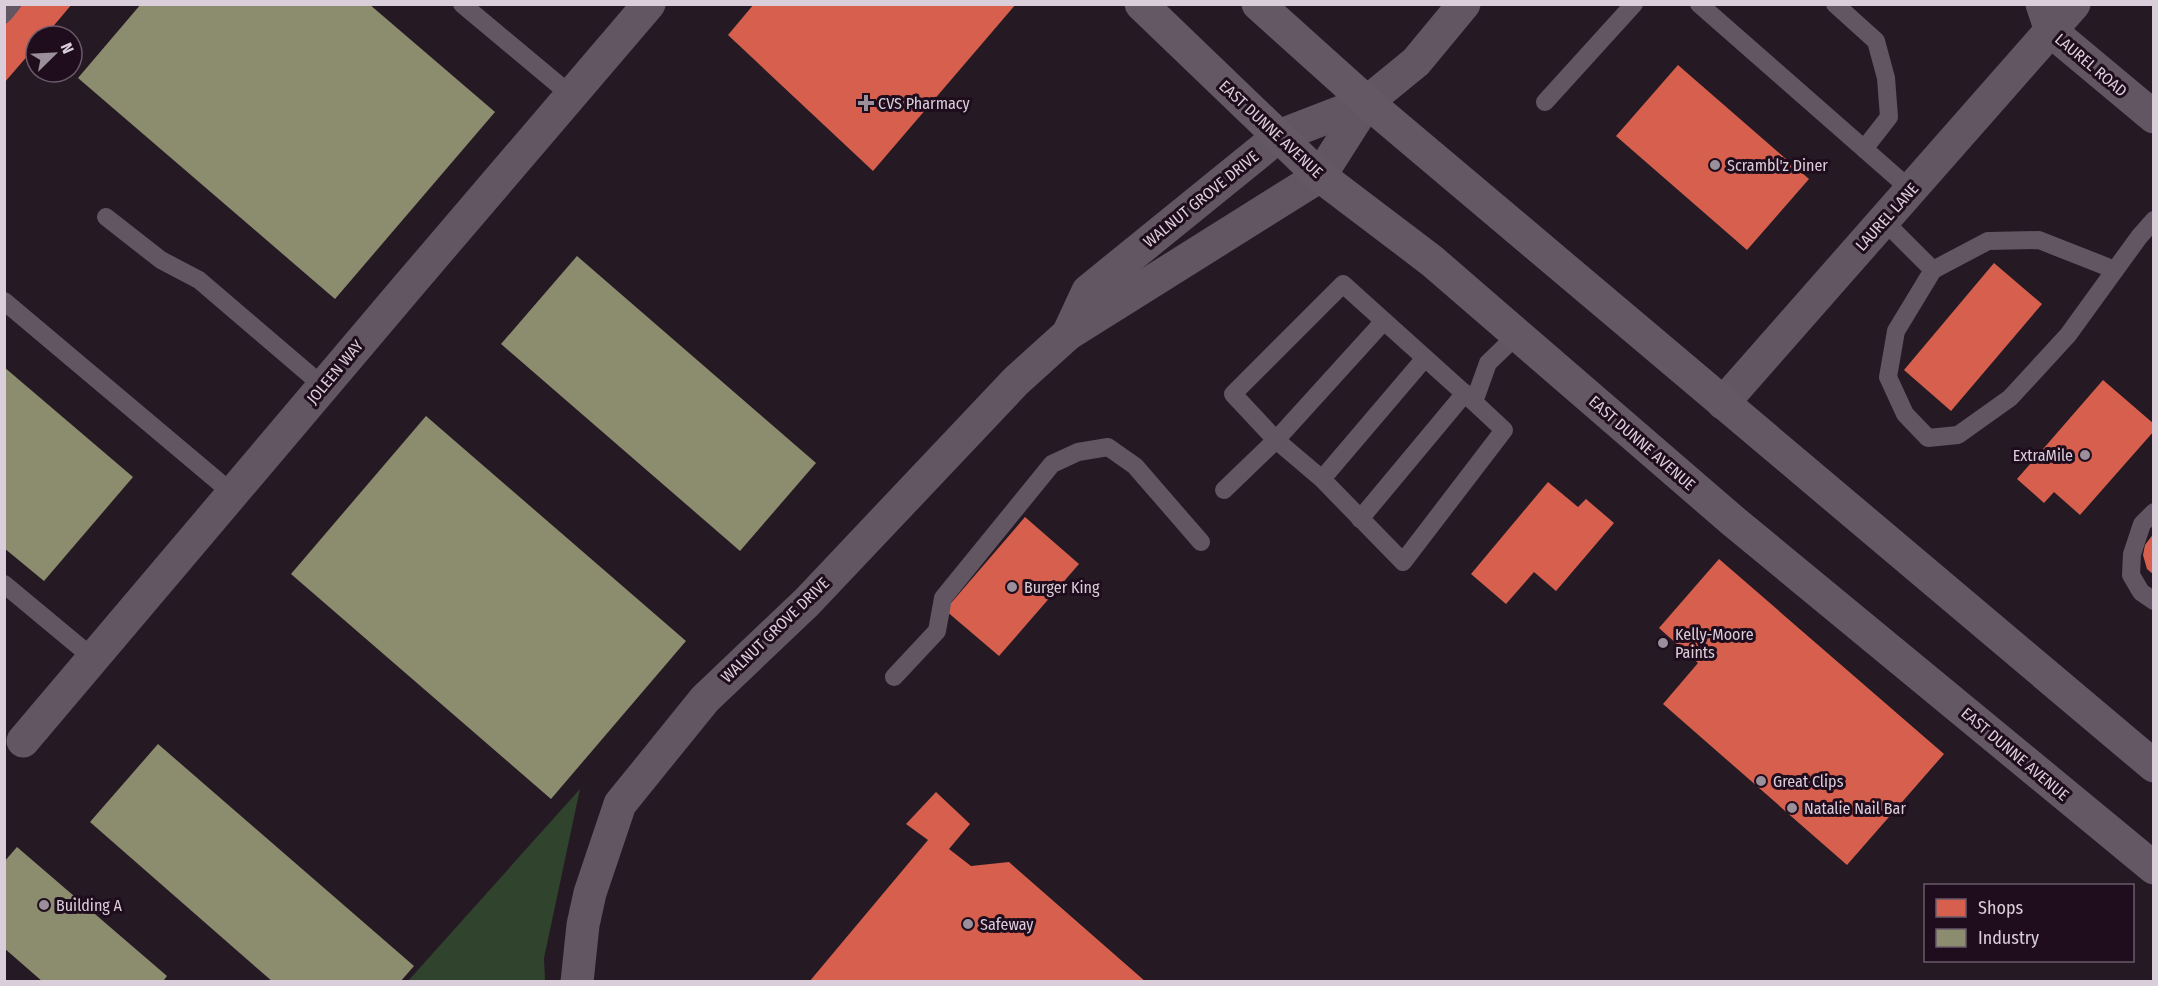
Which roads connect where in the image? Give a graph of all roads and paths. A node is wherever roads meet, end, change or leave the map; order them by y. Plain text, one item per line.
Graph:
1 (462, 4) edge
2 (649, 4) edge
3 (1141, 4) edge
4 (1257, 4) edge
5 (1464, 4) edge
6 (1634, 4) edge
7 (1699, 4) edge
8 (1835, 4) edge
9 (2074, 4) edge
10 (2046, 18) edge
11 (572, 96) junction
12 (1367, 102) junction
13 (1545, 102) dead end
14 (2154, 117) edge
15 (1279, 136) junction
16 (1864, 149) junction
17 (1320, 176) junction
18 (1911, 190) junction
19 (106, 217) dead end
20 (2154, 220) edge
21 (1884, 221) junction
22 (1933, 270) junction
23 (2115, 270) junction
24 (4, 301) edge
25 (1384, 321) junction
26 (1068, 334) junction
27 (1517, 335) junction
28 (1425, 358) junction
29 (323, 386) junction
30 (1470, 398) junction
31 (1723, 403) junction
32 (1276, 440) junction
33 (1322, 479) junction
34 (1224, 490) dead end
35 (232, 493) junction
36 (2154, 512) edge
37 (1360, 519) junction
38 (1201, 542) dead end
39 (4, 584) edge
40 (2154, 600) edge
41 (93, 658) junction
42 (894, 676) dead end
43 (23, 741) dead end
44 (2154, 766) edge
45 (2154, 868) edge
46 (577, 981) edge

1 - 11 lane
2 - 11 street, JOLEEN WAY
3 - 15 main road, EAST DUNNE AVENUE
4 - 12 main road
5 - 12 street, WALNUT GROVE DRIVE
6 - 13 lane
7 - 16 lane
8 - 16 lane
9 - 10 street, LAUREL LANE
10 - 14 street, LAUREL ROAD
10 - 18 street, LAUREL LANE
11 - 29 street, JOLEEN WAY
12 - 15 street, WALNUT GROVE DRIVE
12 - 17 street, WALNUT GROVE DRIVE
12 - 31 main road
15 - 17 main road, EAST DUNNE AVENUE
15 - 26 street, WALNUT GROVE DRIVE
16 - 18 lane
17 - 26 street, WALNUT GROVE DRIVE
17 - 27 main road, EAST DUNNE AVENUE
18 - 21 street, LAUREL LANE
19 - 29 lane
20 - 23 lane
21 - 22 lane
21 - 31 street, LAUREL LANE
22 - 23 lane
22 - 23 lane
24 - 35 lane
25 - 28 lane
25 - 32 lane
25 - 32 lane
26 - 46 street, WALNUT GROVE DRIVE
27 - 30 lane
27 - 45 main road, EAST DUNNE AVENUE
28 - 30 lane
28 - 33 lane
29 - 35 street, JOLEEN WAY
30 - 37 lane
30 - 37 lane
31 - 44 main road
32 - 33 lane
32 - 34 lane
33 - 37 lane
35 - 41 street, JOLEEN WAY
36 - 40 lane
38 - 42 lane
39 - 41 lane
41 - 43 street, JOLEEN WAY

